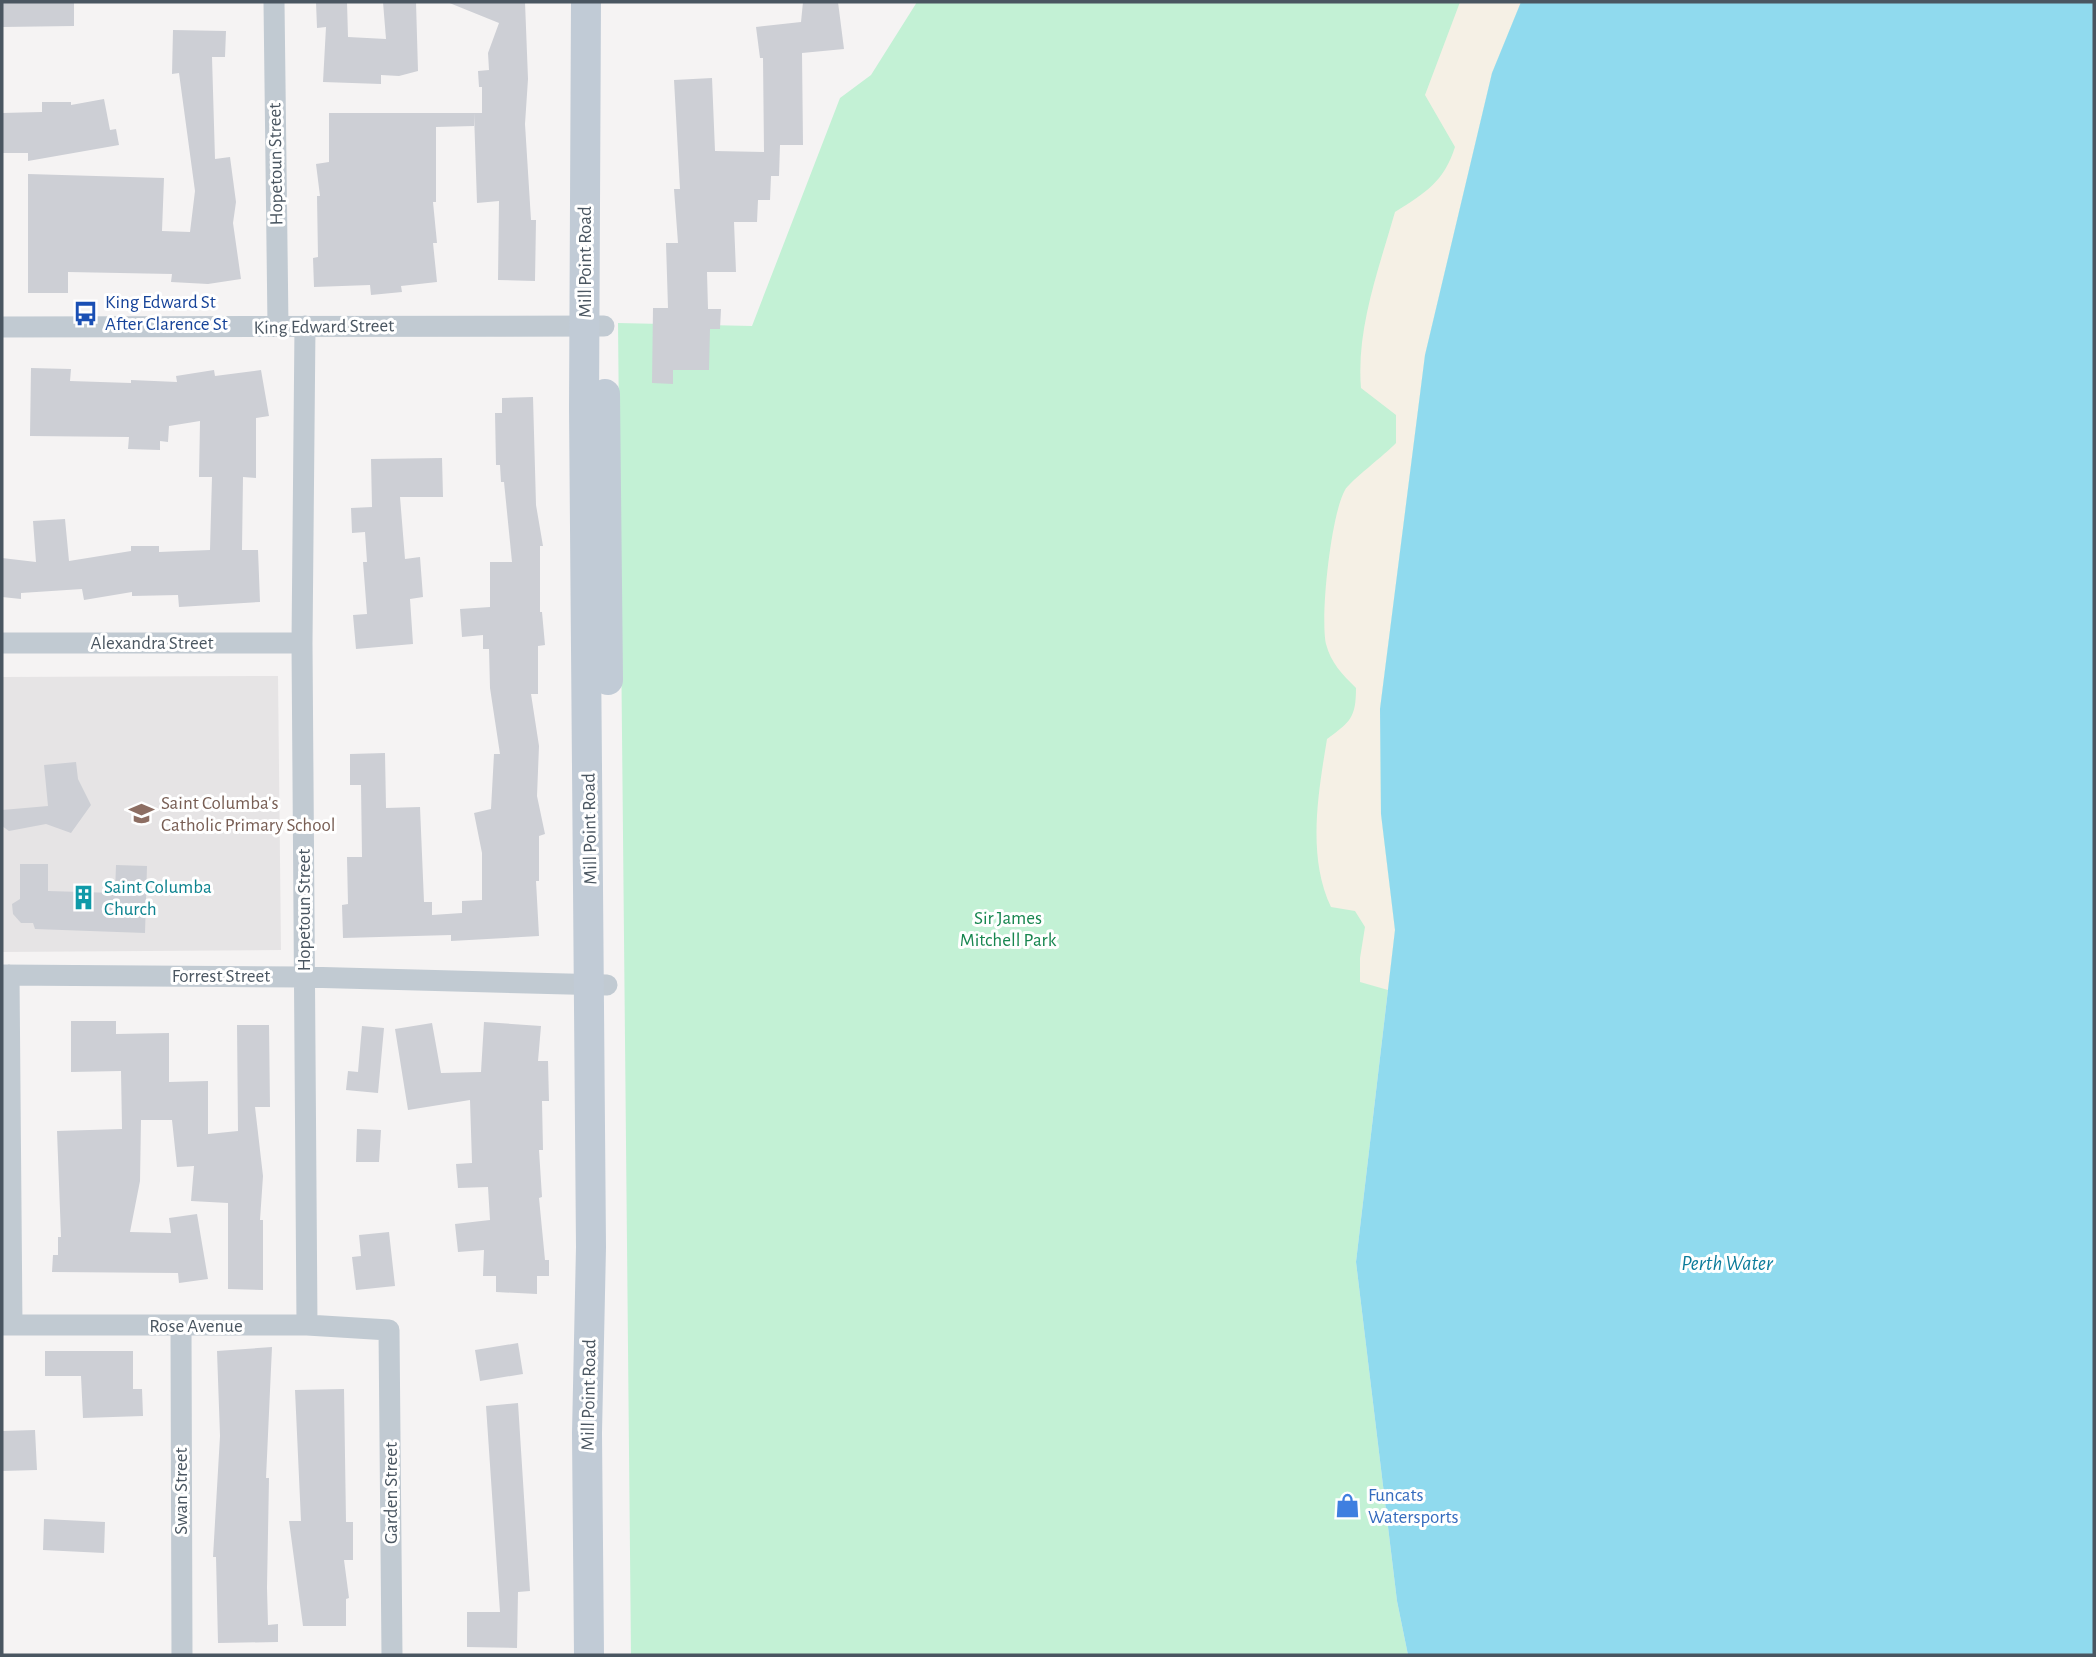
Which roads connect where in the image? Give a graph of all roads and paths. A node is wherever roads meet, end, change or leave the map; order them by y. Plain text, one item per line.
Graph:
1 (274, 2) edge
2 (586, 2) edge
3 (606, 2) edge
4 (278, 326) junction
5 (306, 326) junction
6 (595, 326) junction
7 (2, 327) edge
8 (2, 643) edge
9 (302, 643) junction
10 (5, 975) edge
11 (304, 977) junction
12 (599, 985) junction
13 (7, 1325) edge
14 (307, 1325) junction
15 (181, 1327) junction
16 (389, 1330) joint
17 (182, 1655) edge
18 (392, 1655) edge
19 (589, 1655) edge
20 (608, 1655) edge

1 - 4 street, Hopetoun Street
2 - 6 main road, Mill Point Road
3 - 6 main road, Mill Point Road
4 - 5 street, King Edward Street
4 - 7 street, King Edward Street
5 - 6 street, King Edward Street
5 - 9 street, Hopetoun Street
6 - 12 main road, Mill Point Road
8 - 9 street, Alexandra Street
9 - 11 street, Hopetoun Street
10 - 11 street, Forrest Street
10 - 13 street
11 - 12 street, Forrest Street
11 - 14 street, Hopetoun Street
12 - 19 main road, Mill Point Road
12 - 20 main road, Mill Point Road
13 - 15 street, Rose Avenue
14 - 15 street, Rose Avenue
14 - 16 street, Rose Avenue
15 - 17 street, Swan Street
16 - 18 street, Garden Street

